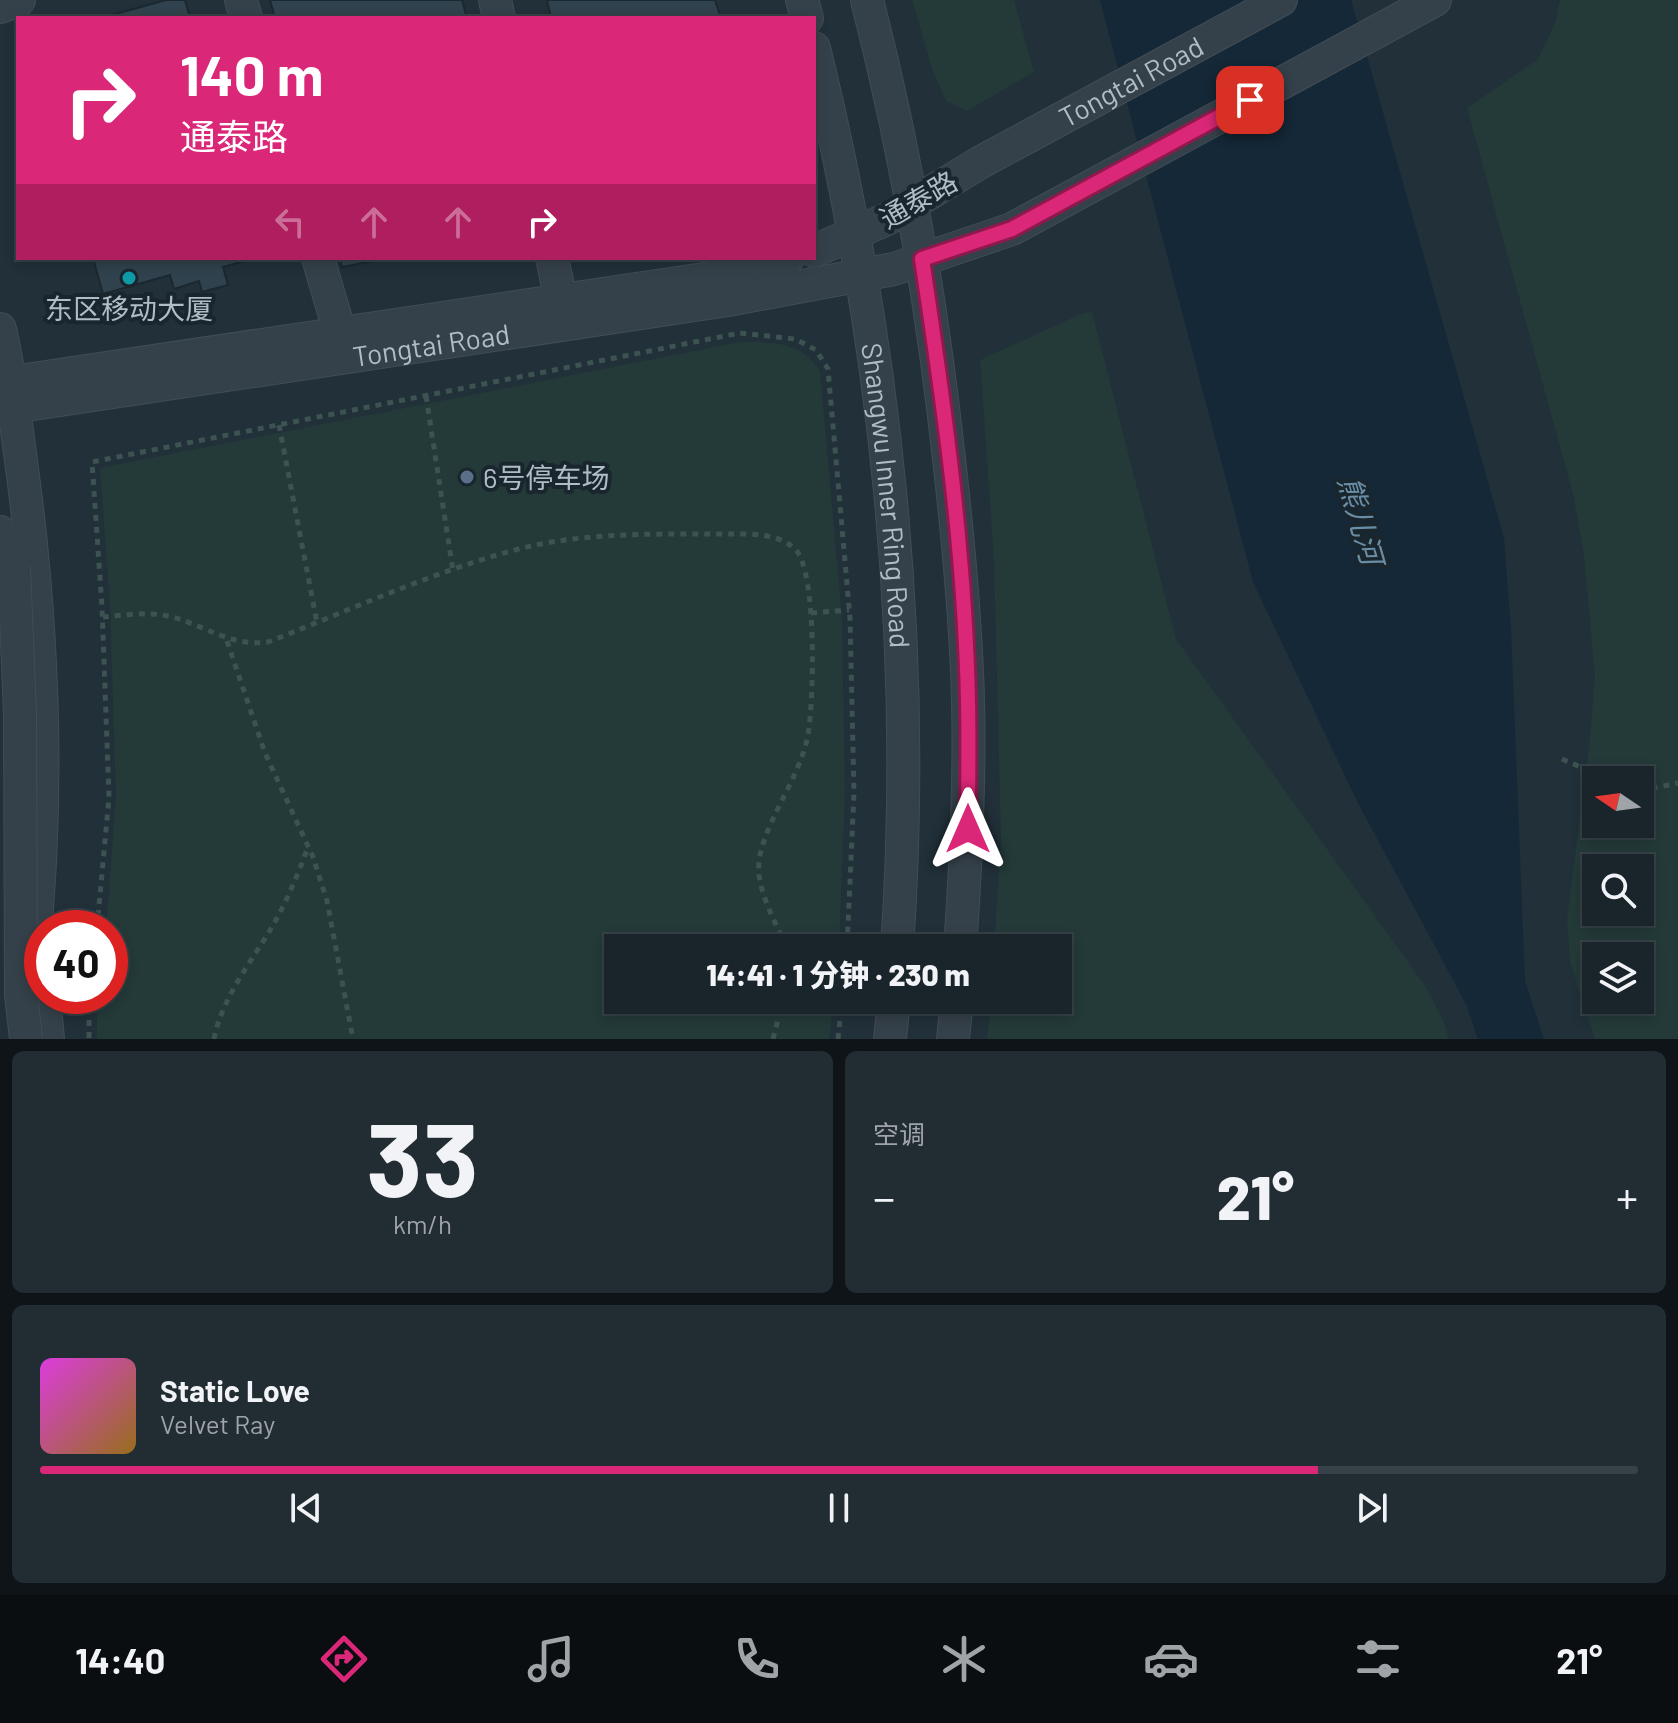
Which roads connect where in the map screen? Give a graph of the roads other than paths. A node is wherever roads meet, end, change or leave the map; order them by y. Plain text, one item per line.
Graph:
1 (19, 0) edge
2 (867, 0) edge
3 (1281, 0) edge
4 (1435, 0) edge
5 (0, 7) edge
6 (816, 57) edge
7 (981, 162) joint
8 (912, 203) junction
9 (854, 235) junction
10 (816, 250) edge
11 (922, 259) junction
12 (319, 260) edge
13 (552, 260) edge
14 (781, 260) edge
15 (861, 276) junction
16 (561, 300) junction
17 (0, 329) edge
18 (340, 333) junction
19 (6, 396) edge
20 (0, 532) edge
21 (38, 910) edge
22 (898, 934) edge
23 (961, 934) edge
24 (28, 1014) edge
25 (46, 1014) edge
26 (893, 1014) edge
27 (956, 1014) edge
28 (26, 1039) edge
29 (48, 1039) edge
30 (890, 1039) edge
31 (953, 1039) edge

1 - 5 street
2 - 8 street
3 - 7 street, Tongtai Road
4 - 11 street, 通泰路
6 - 9 street, Shangwu Inner Ring Road
7 - 8 street, 通泰路
8 - 9 street, 通泰路
8 - 11 street
9 - 10 street
9 - 15 street, Shangwu Inner Ring Road
11 - 15 street, 通泰路
11 - 23 street
12 - 18 street
13 - 16 street
14 - 16 street, Tongtai Road
15 - 19 street, Tongtai Road
15 - 22 street, Shangwu Inner Ring Road
16 - 18 street, Tongtai Road
17 - 19 street
18 - 19 street, Tongtai Road
19 - 21 street
20 - 28 street, bridge
24 - 28 street
25 - 29 street
26 - 30 street
27 - 31 street

